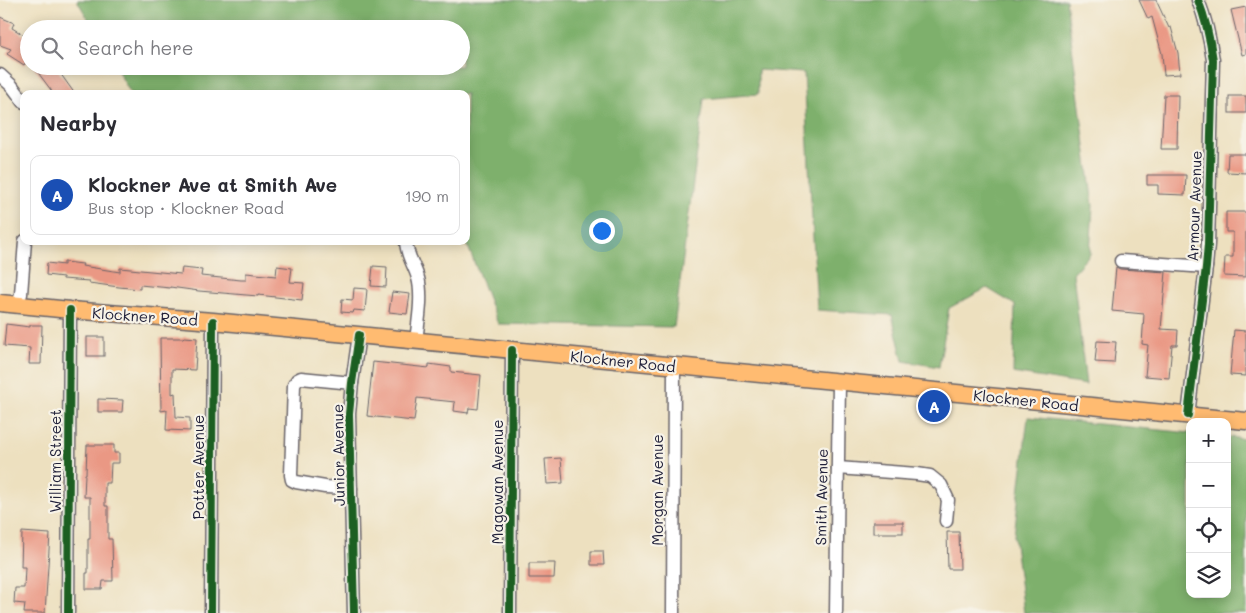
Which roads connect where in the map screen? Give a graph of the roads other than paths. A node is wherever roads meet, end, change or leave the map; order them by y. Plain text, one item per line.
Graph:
1 (1198, 0) edge
2 (0, 76) edge
3 (20, 97) edge
4 (25, 245) edge
5 (406, 245) edge
6 (1121, 261) dead end
7 (1206, 267) junction
8 (0, 303) edge
9 (18, 304) junction
10 (70, 310) junction
11 (213, 321) junction
12 (359, 335) junction
13 (416, 341) junction
14 (512, 350) junction
15 (674, 366) junction
16 (839, 382) junction
17 (352, 383) junction
18 (1188, 415) junction
19 (1246, 421) edge
20 (838, 468) junction
21 (351, 488) junction
22 (946, 521) dead end
23 (68, 613) edge
24 (211, 613) edge
25 (354, 613) edge
26 (510, 613) edge
27 (673, 613) edge
28 (836, 613) edge

1 - 7 street, Armour Avenue
2 - 3 street
4 - 9 street
5 - 13 street
6 - 7 street
7 - 18 street, Armour Avenue
8 - 9 main road, Klockner Road
9 - 10 main road, Klockner Road
10 - 11 main road, Klockner Road
10 - 23 street, William Street
11 - 12 main road, Klockner Road
11 - 24 street, Potter Avenue
12 - 13 main road, Klockner Road
12 - 17 street, Junior Avenue
13 - 14 main road, Klockner Road
14 - 15 main road, Klockner Road
14 - 26 street, Magowan Avenue
15 - 16 main road, Klockner Road
15 - 27 street, Morgan Avenue
16 - 18 main road, Klockner Road
16 - 20 street, Smith Avenue
17 - 21 street, Junior Avenue
17 - 21 street
18 - 19 main road, Klockner Road
20 - 22 street
20 - 28 street, Smith Avenue
21 - 25 street, Junior Avenue

